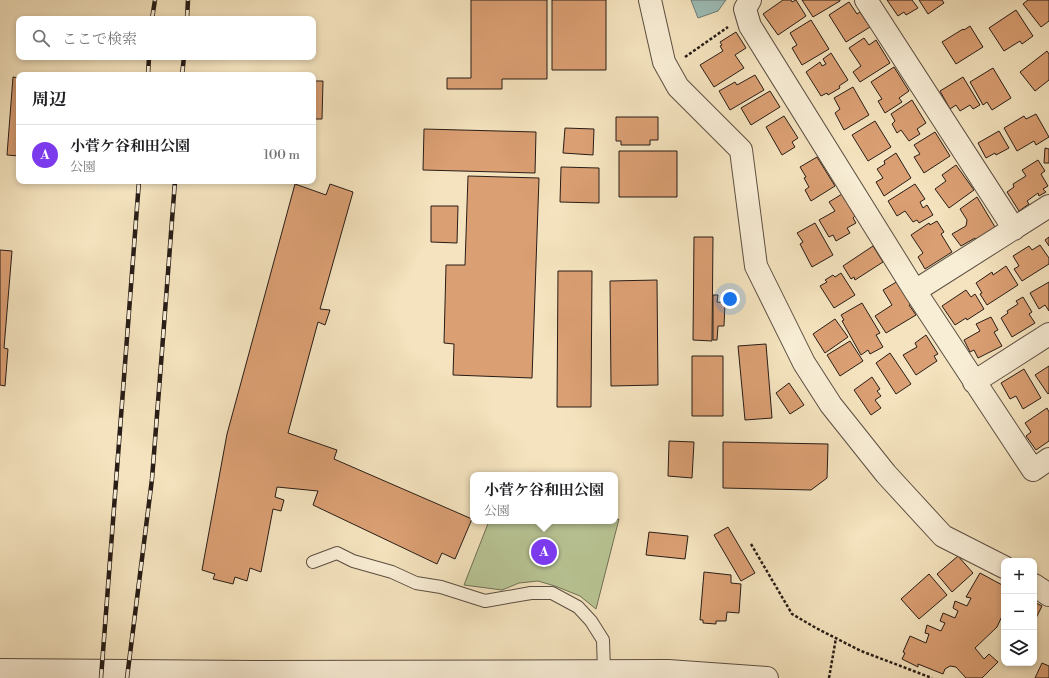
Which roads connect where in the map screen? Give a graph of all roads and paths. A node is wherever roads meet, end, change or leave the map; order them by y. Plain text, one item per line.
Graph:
1 (650, 0) edge
2 (866, 0) edge
3 (748, 7) edge
4 (681, 60) dead end
5 (1049, 206) edge
6 (1014, 229) junction
7 (915, 291) junction
8 (1049, 334) edge
9 (974, 382) junction
10 (1049, 459) edge
11 (751, 544) dead end
12 (313, 562) dead end
13 (1001, 565) edge
14 (1037, 587) edge
15 (1049, 595) edge
16 (836, 638) junction
17 (0, 670) edge
18 (604, 671) junction
19 (767, 678) edge
20 (829, 678) edge
21 (932, 678) edge

1 - 13 street
2 - 6 street
3 - 4 path
3 - 7 street
5 - 6 street
6 - 7 street
7 - 9 street
8 - 9 street
9 - 10 street
11 - 16 path
12 - 18 lane
14 - 15 street
16 - 20 path
16 - 21 path
17 - 18 street
18 - 19 street

